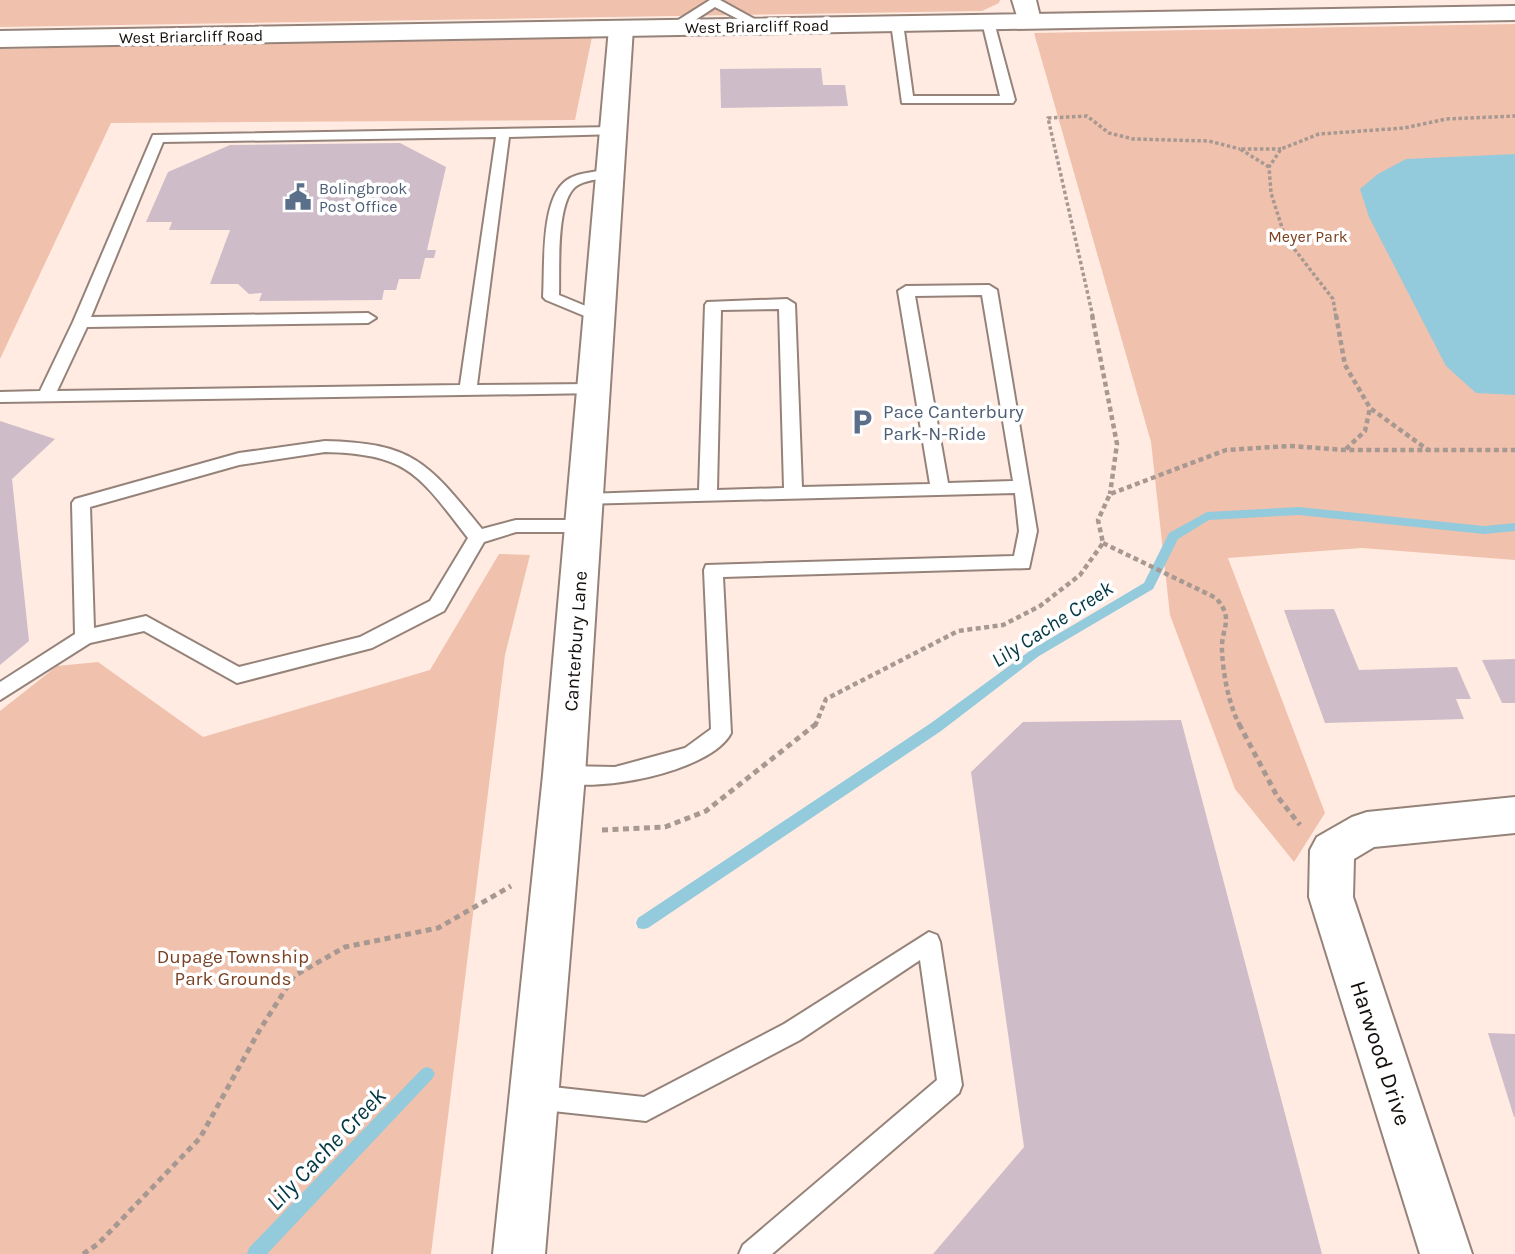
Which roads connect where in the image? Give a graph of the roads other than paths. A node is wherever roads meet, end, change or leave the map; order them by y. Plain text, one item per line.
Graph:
1 (715, 1) edge
2 (1027, 10) edge
3 (1515, 13) edge
4 (988, 22) junction
5 (897, 23) junction
6 (761, 26) junction
7 (676, 27) junction
8 (621, 28) junction
9 (0, 39) edge
10 (614, 131) junction
11 (503, 134) junction
12 (610, 173) junction
13 (599, 317) junction
14 (368, 318) dead end
15 (81, 322) junction
16 (594, 388) junction
17 (468, 390) junction
18 (46, 396) junction
19 (0, 397) edge
20 (1023, 487) junction
21 (940, 489) junction
22 (793, 494) junction
23 (708, 496) junction
24 (584, 513) junction
25 (478, 537) junction
26 (85, 637) junction
27 (0, 692) edge
28 (564, 775) junction
29 (1515, 815) edge
30 (534, 1097) junction
31 (519, 1254) edge
32 (752, 1254) edge
33 (1446, 1254) edge

1 - 6 lane
1 - 7 lane
2 - 3 street, West Briarcliff Road
2 - 4 street, West Briarcliff Road
4 - 5 street, West Briarcliff Road
4 - 5 lane
5 - 6 street, West Briarcliff Road
6 - 7 street, West Briarcliff Road
7 - 8 street, West Briarcliff Road
8 - 9 street, West Briarcliff Road
8 - 10 street, Canterbury Lane
10 - 11 lane
10 - 12 street, Canterbury Lane
11 - 15 lane
11 - 17 lane
12 - 13 street, Canterbury Lane
12 - 13 lane
13 - 16 street, Canterbury Lane
14 - 15 lane
15 - 18 lane
16 - 17 lane
16 - 24 street, Canterbury Lane
17 - 18 lane
18 - 19 lane
20 - 21 lane
20 - 21 lane
20 - 28 lane
21 - 22 lane
22 - 23 lane
22 - 23 lane
23 - 24 lane
24 - 25 lane
24 - 28 street, Canterbury Lane
25 - 26 lane
25 - 26 lane
26 - 27 lane
28 - 30 street, Canterbury Lane
29 - 33 street, Harwood Drive
30 - 31 street, Canterbury Lane
30 - 32 lane

